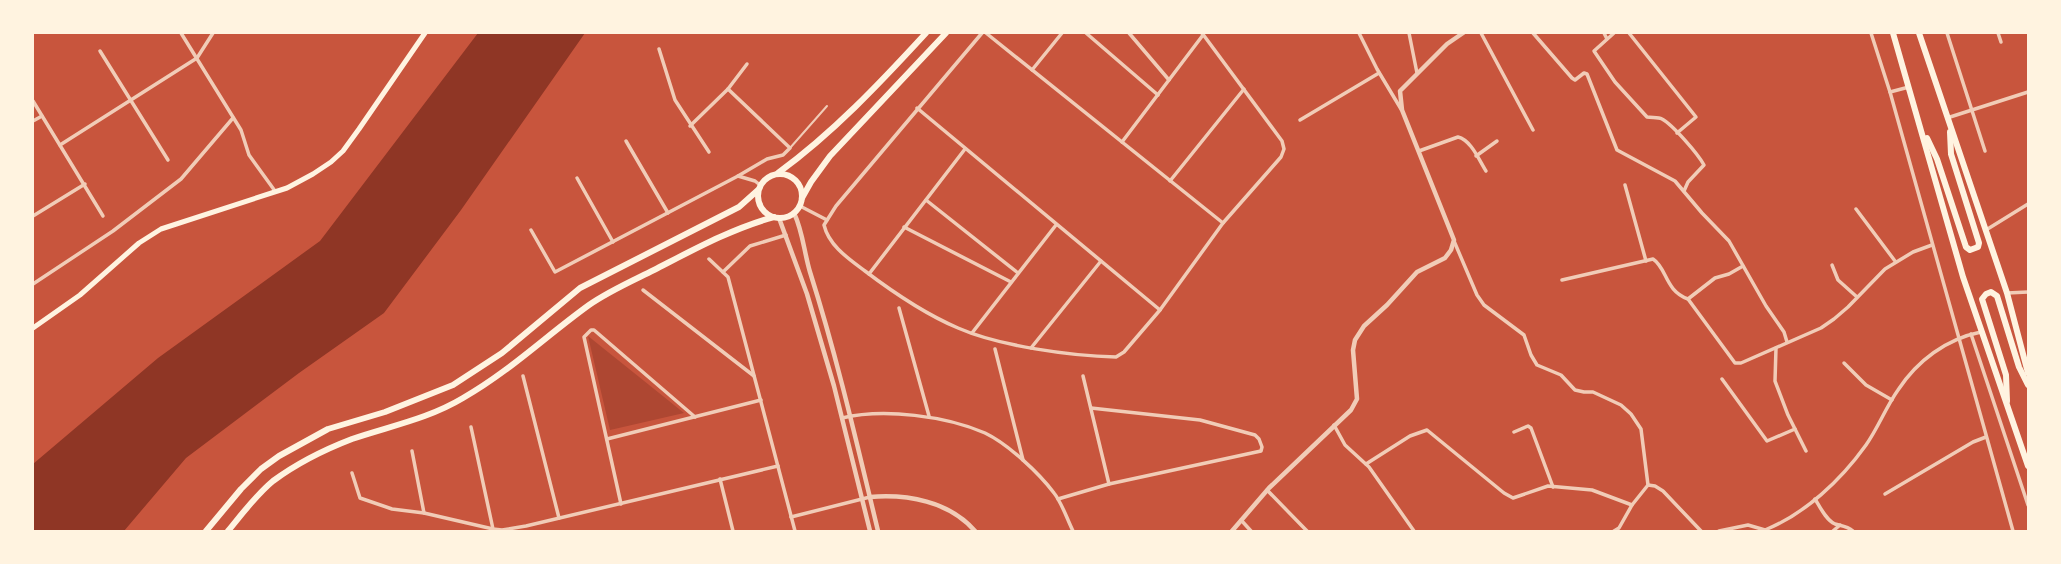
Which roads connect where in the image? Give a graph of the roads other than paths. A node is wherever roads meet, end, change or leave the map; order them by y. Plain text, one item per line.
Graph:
1 (182, 33) edge
2 (213, 33) edge
3 (425, 33) edge
4 (926, 33) edge
5 (946, 33) edge
6 (982, 33) edge
7 (986, 33) edge
8 (1062, 33) edge
9 (1086, 33) edge
10 (1129, 33) edge
11 (1359, 33) edge
12 (1409, 33) edge
13 (1462, 33) edge
14 (1481, 33) edge
15 (1533, 33) edge
16 (1604, 33) edge
17 (1614, 33) edge
18 (1629, 33) edge
19 (1871, 33) edge
20 (1893, 33) edge
21 (1918, 33) edge
22 (1947, 33) edge
23 (1998, 33) edge
24 (1202, 34) edge
25 (1606, 39) junction
26 (2001, 42) dead end
27 (658, 49) dead end
28 (100, 52) dead end
29 (197, 58) junction
30 (746, 64) dead end
31 (1032, 70) junction
32 (1417, 72) junction
33 (1379, 73) junction
34 (1169, 80) junction
35 (1909, 87) junction
36 (728, 89) junction
37 (1244, 89) junction
38 (1890, 92) junction
39 (2028, 92) edge
40 (1158, 95) junction
41 (130, 100) junction
42 (33, 101) edge
43 (827, 106) dead end
44 (917, 108) junction
45 (1402, 110) junction
46 (1972, 110) junction
47 (42, 116) junction
48 (233, 118) junction
49 (1300, 120) dead end
50 (1948, 120) junction
51 (33, 121) edge
52 (1921, 125) junction
53 (690, 126) junction
54 (1533, 130) dead end
55 (1677, 133) junction
56 (626, 141) dead end
57 (1497, 141) dead end
58 (1122, 142) junction
59 (60, 145) junction
60 (790, 148) junction
61 (965, 149) junction
62 (1418, 151) junction
63 (1985, 151) dead end
64 (709, 152) dead end
65 (1476, 156) junction
66 (168, 160) dead end
67 (1486, 171) dead end
68 (778, 174) junction
69 (738, 176) junction
70 (577, 178) dead end
71 (1170, 181) junction
72 (85, 184) junction
73 (1625, 185) dead end
74 (759, 188) junction
75 (275, 191) junction
76 (1684, 191) junction
77 (802, 198) junction
78 (926, 200) junction
79 (2028, 204) edge
80 (800, 206) junction
81 (1856, 209) dead end
82 (668, 213) junction
83 (794, 213) junction
84 (33, 216) edge
85 (103, 216) dead end
86 (776, 218) junction
87 (827, 220) junction
88 (1224, 223) junction
89 (1056, 225) junction
90 (904, 227) junction
91 (531, 230) dead end
92 (1986, 230) junction
93 (786, 235) junction
94 (1454, 240) junction
95 (613, 242) junction
96 (1932, 245) junction
97 (709, 259) dead end
98 (1102, 260) junction
99 (1646, 261) junction
100 (1895, 262) junction
101 (1832, 265) dead end
102 (1743, 266) junction
103 (723, 272) junction
104 (1018, 273) junction
105 (869, 274) junction
106 (1562, 280) dead end
107 (1011, 282) junction
108 (33, 284) edge
109 (643, 290) dead end
110 (2028, 292) edge
111 (2007, 293) junction
112 (1857, 297) junction
113 (1688, 300) junction
114 (899, 308) dead end
115 (1160, 310) junction
116 (33, 328) edge
117 (1980, 332) junction
118 (972, 333) junction
119 (1971, 334) junction
120 (1958, 339) junction
121 (1787, 342) junction
122 (1031, 348) junction
123 (1776, 348) junction
124 (995, 349) dead end
125 (1844, 363) dead end
126 (2028, 373) edge
127 (523, 376) dead end
128 (1083, 376) dead end
129 (754, 377) junction
130 (1722, 379) dead end
131 (2028, 385) edge
132 (761, 400) junction
133 (1892, 400) junction
134 (1091, 408) junction
135 (2008, 408) junction
136 (850, 416) junction
137 (929, 416) junction
138 (695, 417) junction
139 (842, 418) junction
140 (1334, 425) junction
141 (470, 427) dead end
142 (1795, 430) junction
143 (1514, 432) dead end
144 (1986, 436) junction
145 (607, 439) junction
146 (412, 451) dead end
147 (1806, 451) dead end
148 (1023, 460) junction
149 (1366, 464) junction
150 (778, 466) junction
151 (2028, 466) edge
152 (352, 473) dead end
153 (720, 479) junction
154 (1109, 484) junction
155 (1648, 485) junction
156 (1553, 487) junction
157 (1267, 490) junction
158 (1884, 494) dead end
159 (870, 497) junction
160 (862, 499) junction
161 (1058, 499) junction
162 (1815, 499) junction
163 (621, 504) junction
164 (1632, 505) junction
165 (2028, 505) edge
166 (424, 513) junction
167 (791, 517) junction
168 (559, 518) junction
169 (1241, 520) junction
170 (1840, 525) junction
171 (494, 529) junction
172 (206, 531) edge
173 (228, 531) edge
174 (733, 531) edge
175 (795, 531) edge
176 (870, 531) edge
177 (878, 531) edge
178 (975, 531) edge
179 (1073, 531) edge
180 (1232, 531) edge
181 (1250, 531) edge
182 (1307, 531) edge
183 (1414, 531) edge
184 (1614, 531) edge
185 (1701, 531) edge
186 (1719, 531) edge
187 (1764, 531) edge
188 (1833, 531) edge
189 (1853, 531) edge
190 (2013, 531) edge

1 - 29 street
2 - 29 street
3 - 75 main road
4 - 68 main road
5 - 77 main road
6 - 44 street
7 - 31 street
8 - 31 street
9 - 40 street
10 - 34 street
11 - 33 street
12 - 32 street
13 - 32 street
14 - 54 street
15 - 76 street
16 - 25 street
17 - 25 street
18 - 55 street
19 - 38 street
20 - 35 main road
21 - 50 main road
22 - 46 street
23 - 26 street
24 - 34 street
24 - 37 street
25 - 55 street
27 - 53 street
28 - 41 street
29 - 41 street
29 - 48 street
30 - 36 street
31 - 58 street
32 - 45 street
33 - 45 street
33 - 49 street
34 - 40 street
35 - 38 street
35 - 52 main road
36 - 53 street
36 - 60 street
37 - 71 street
37 - 88 street
38 - 96 street
39 - 46 street
40 - 58 street
41 - 59 street
41 - 66 street
42 - 47 street
43 - 60 lane
44 - 61 street
44 - 87 street
45 - 62 street
46 - 50 street
46 - 63 street
47 - 51 street
47 - 59 street
48 - 75 street
48 - 108 street
50 - 52 main road
50 - 92 main road
52 - 117 main road
53 - 64 street
55 - 76 street
56 - 82 street
57 - 65 street
58 - 71 street
59 - 72 street
60 - 69 street
61 - 78 street
61 - 89 street
62 - 65 street
62 - 94 street
65 - 67 street
68 - 74 main road
68 - 77 main road
69 - 74 street
69 - 82 street
70 - 95 street
71 - 88 street
72 - 84 street
72 - 85 street
73 - 99 street
74 - 86 main road
74 - 172 main road
75 - 116 main road
76 - 102 street
77 - 80 main road
78 - 90 street
78 - 104 street
79 - 92 street
80 - 83 main road
80 - 87 street
81 - 100 street
82 - 95 street
83 - 86 main road
83 - 136 street
86 - 93 street
86 - 173 main road
87 - 105 street
88 - 115 street
89 - 98 street
89 - 104 street
90 - 105 street
90 - 107 street
91 - 95 street
92 - 111 main road
93 - 103 street
93 - 139 street
94 - 140 street
94 - 155 street
96 - 100 street
96 - 120 street
97 - 103 street
98 - 115 street
98 - 122 street
99 - 106 street
99 - 113 street
100 - 112 street
101 - 112 street
102 - 113 street
102 - 121 street
103 - 129 street
104 - 107 street
105 - 118 street
107 - 118 street
109 - 129 street
110 - 111 street
111 - 126 main road
112 - 121 street
113 - 123 street
114 - 137 street
115 - 122 street
117 - 119 street
117 - 135 main road
118 - 122 street
119 - 120 street
119 - 165 street
120 - 133 street
120 - 144 street
121 - 123 street
123 - 142 street
124 - 148 street
125 - 133 street
127 - 168 street
128 - 134 street
129 - 132 street
130 - 142 street
131 - 135 main road
132 - 138 street
132 - 150 street
133 - 162 street
134 - 154 street
134 - 154 street
135 - 151 main road
136 - 137 street
136 - 139 street
136 - 159 street
137 - 148 street
138 - 145 street
138 - 145 street
139 - 160 street
140 - 149 street
140 - 157 street
141 - 171 street
142 - 147 street
143 - 156 street
144 - 158 street
144 - 190 street
145 - 163 street
146 - 166 street
148 - 161 street
149 - 156 street
149 - 183 street
150 - 153 street
150 - 167 street
152 - 166 street
153 - 163 street
153 - 174 street
154 - 161 street
155 - 164 street
155 - 185 street
156 - 164 street
157 - 169 street
157 - 182 street
159 - 160 street
159 - 177 street
159 - 178 street
160 - 167 street
160 - 176 street
161 - 179 street
162 - 170 street
162 - 187 street
163 - 168 street
164 - 184 street
166 - 171 street
167 - 175 street
168 - 171 street
169 - 180 street
169 - 181 street
170 - 188 street
170 - 189 street
186 - 187 street

